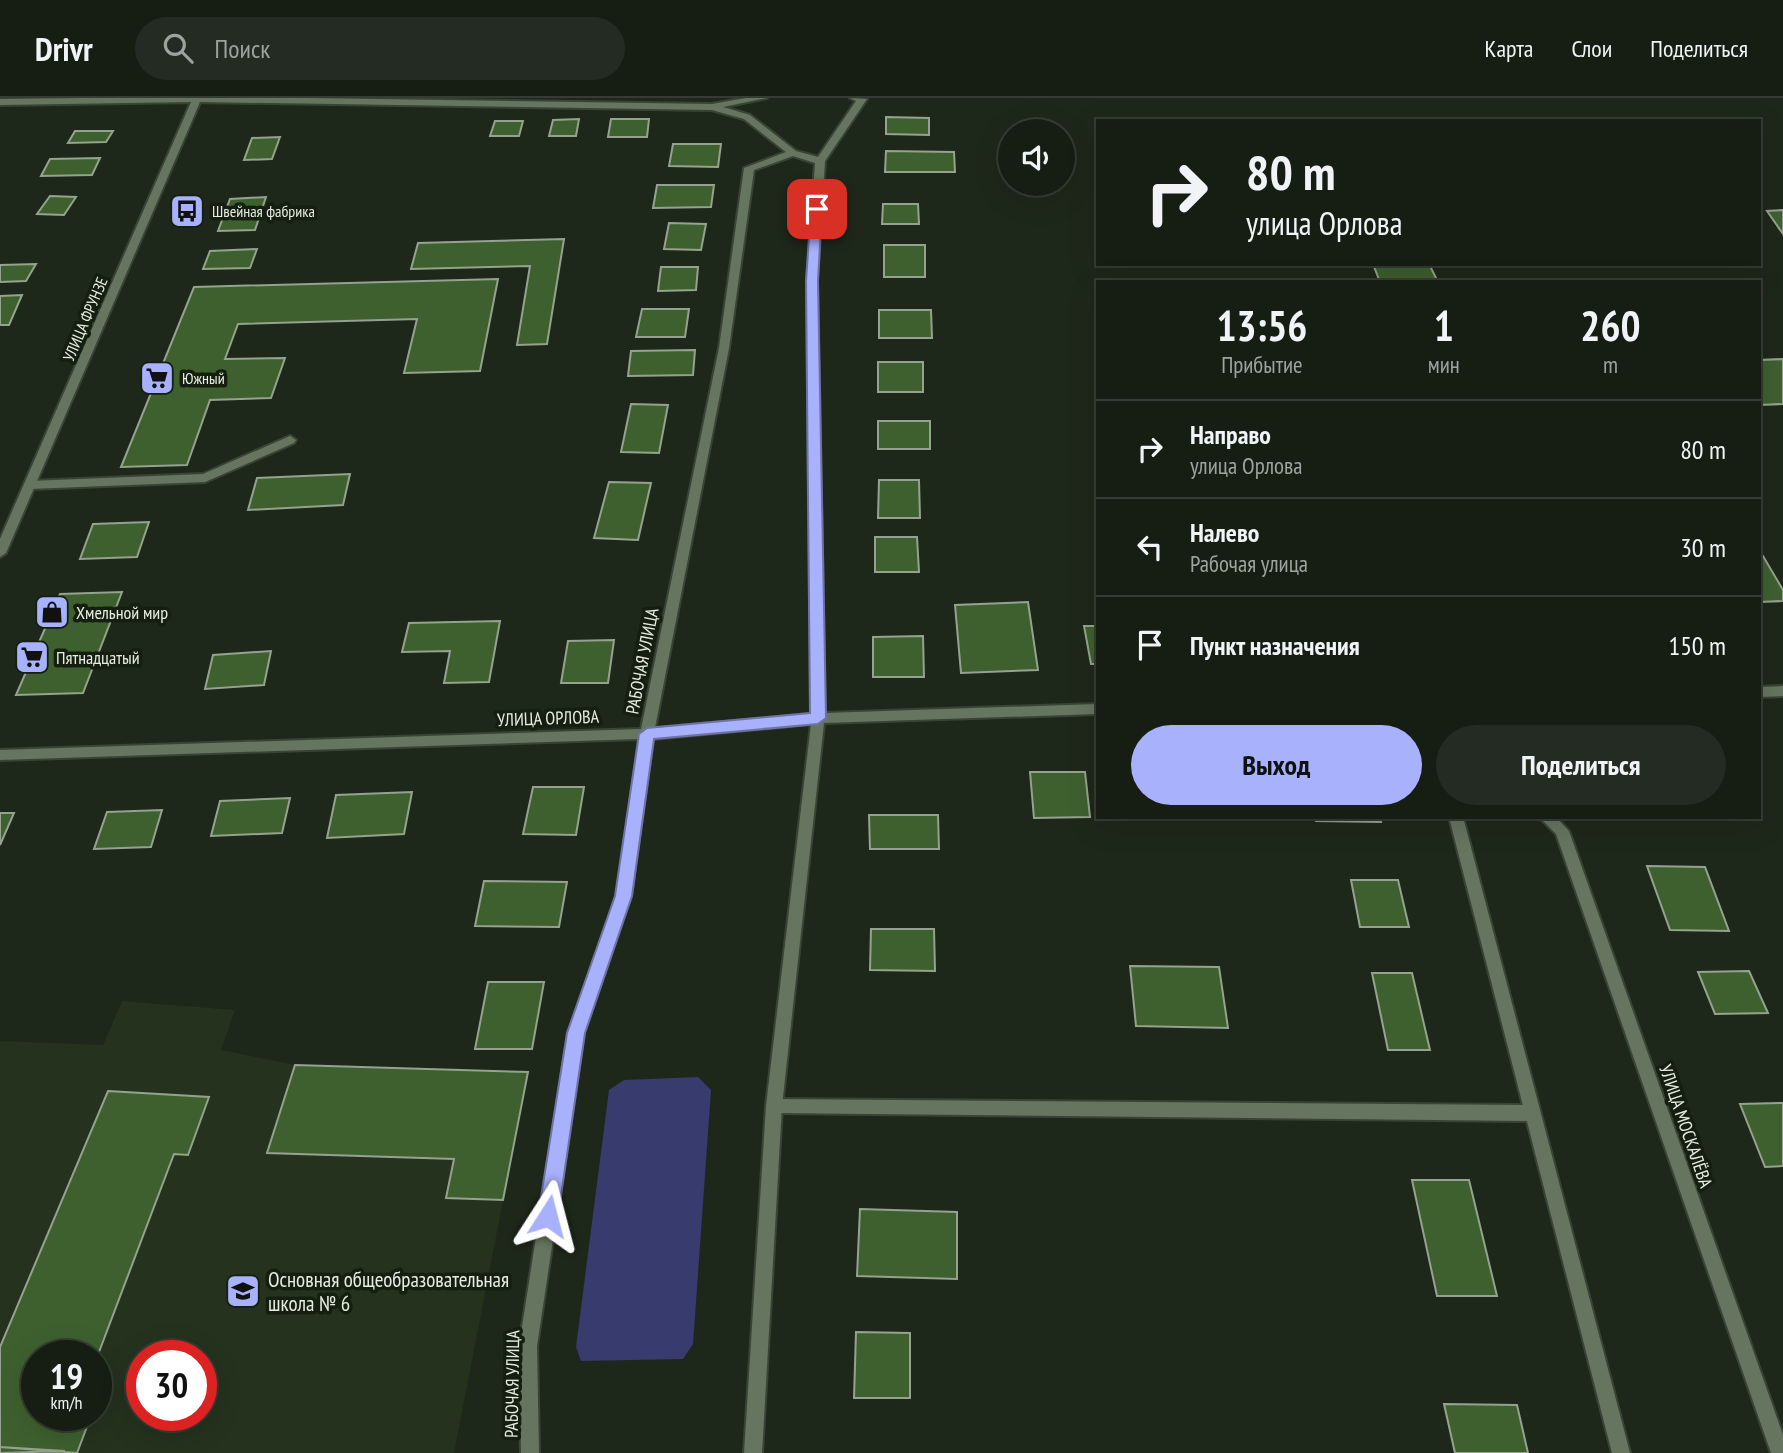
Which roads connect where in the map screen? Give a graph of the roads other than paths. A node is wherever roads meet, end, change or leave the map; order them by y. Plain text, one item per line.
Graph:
1 (762, 98) edge
2 (855, 98) edge
3 (870, 98) edge
4 (196, 99) edge
5 (862, 99) edge
6 (0, 102) edge
7 (712, 107) junction
8 (793, 153) junction
9 (820, 161) junction
10 (290, 440) dead end
11 (30, 485) junction
12 (0, 553) edge
13 (1783, 691) edge
14 (1761, 692) edge
15 (1096, 709) edge
16 (818, 718) junction
17 (647, 734) junction
18 (0, 755) edge
19 (1457, 819) edge
20 (1548, 819) edge
21 (774, 1106) junction
22 (1531, 1113) junction
23 (530, 1453) edge
24 (753, 1453) edge
25 (1621, 1453) edge
26 (1780, 1453) edge

1 - 7 street
2 - 5 street
3 - 5 street
4 - 6 street
4 - 7 street
4 - 11 street, УЛИЦА ФРУНЗЕ
5 - 9 street
7 - 8 street
8 - 9 street
8 - 17 street, РАБОЧАЯ УЛИЦА
9 - 16 street
10 - 11 street
11 - 12 street, УЛИЦА ФРУНЗЕ
13 - 14 street
15 - 16 street, УЛИЦА ОРЛОВА
16 - 17 street, УЛИЦА ОРЛОВА
16 - 21 street
17 - 18 street, УЛИЦА ОРЛОВА
17 - 23 street, РАБОЧАЯ УЛИЦА
19 - 22 street
20 - 26 street, УЛИЦА МОСКАЛЁВА
21 - 22 street
21 - 24 street
22 - 25 street

